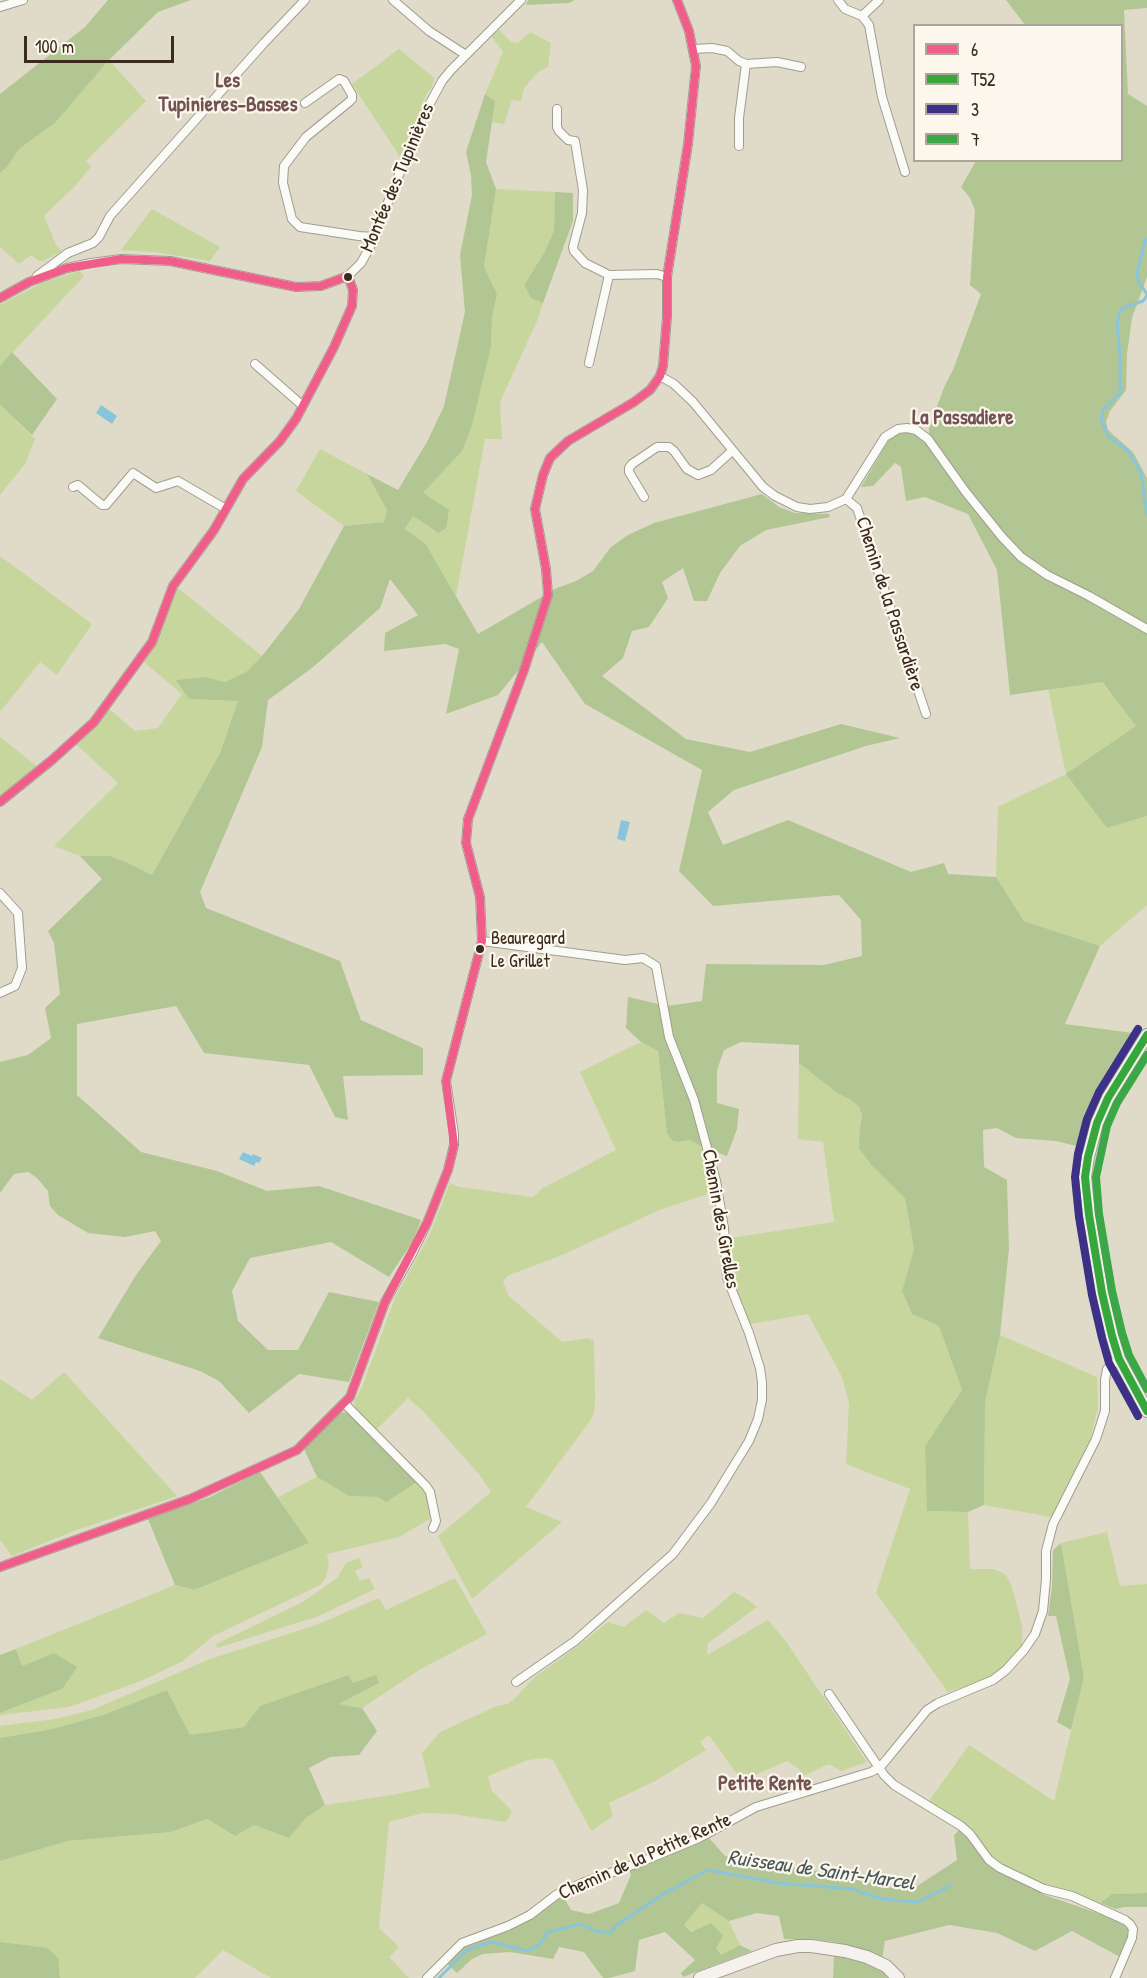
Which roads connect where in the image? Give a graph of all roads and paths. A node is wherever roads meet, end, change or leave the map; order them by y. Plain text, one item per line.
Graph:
1 (23, 0) edge
2 (305, 0) edge
3 (393, 0) edge
4 (520, 0) edge
5 (677, 0) edge
6 (838, 0) edge
7 (879, 0) edge
8 (0, 7) edge
9 (862, 16) junction
10 (693, 49) junction
11 (466, 55) junction
12 (746, 63) junction
13 (801, 67) dead end
14 (305, 103) dead end
15 (556, 109) dead end
16 (739, 146) dead end
17 (905, 172) dead end
18 (374, 237) junction
19 (348, 276) junction
20 (609, 276) junction
21 (667, 277) junction
22 (29, 282) junction
23 (0, 298) edge
24 (589, 363) dead end
25 (255, 364) dead end
26 (660, 376) junction
27 (303, 406) junction
28 (732, 451) junction
29 (73, 487) dead end
30 (644, 497) dead end
31 (846, 499) junction
32 (226, 509) junction
33 (1147, 629) edge
34 (926, 714) dead end
35 (0, 802) edge
36 (0, 893) edge
37 (482, 941) junction
38 (0, 993) edge
39 (1147, 1035) edge
40 (1119, 1359) junction
41 (345, 1404) junction
42 (1147, 1411) edge
43 (433, 1528) dead end
44 (0, 1567) edge
45 (516, 1682) dead end
46 (829, 1694) dead end
47 (880, 1767) junction
48 (427, 1978) edge
49 (700, 1978) edge
50 (898, 1978) edge
51 (1115, 1978) edge

1 - 8 street
2 - 22 street
3 - 11 street
4 - 11 street, Montée des Tupinières
5 - 10 street
6 - 9 street
7 - 9 street
9 - 17 street
10 - 12 street
10 - 21 street
11 - 18 street, Montée des Tupinières
12 - 13 street
12 - 16 street
14 - 18 street
15 - 20 street
18 - 19 street, Montée des Tupinières
19 - 22 street
19 - 27 street
20 - 21 street
20 - 24 street
21 - 26 street
22 - 23 street
25 - 27 street
26 - 28 street, Chemin de la Passardière
26 - 37 street
27 - 32 street
28 - 30 street
28 - 31 street, Chemin de la Passardière
29 - 32 street
31 - 33 street, Chemin de la Passardière
31 - 34 street, Chemin de la Passardière
32 - 35 street
36 - 38 street
37 - 41 street
37 - 45 street, Chemin des Girelles
39 - 40 main road
40 - 42 main road
40 - 47 street, Chemin de la Petite Rente
41 - 43 street
41 - 44 street
46 - 47 street
47 - 48 street, Chemin de la Petite Rente
47 - 51 street
49 - 50 main road

